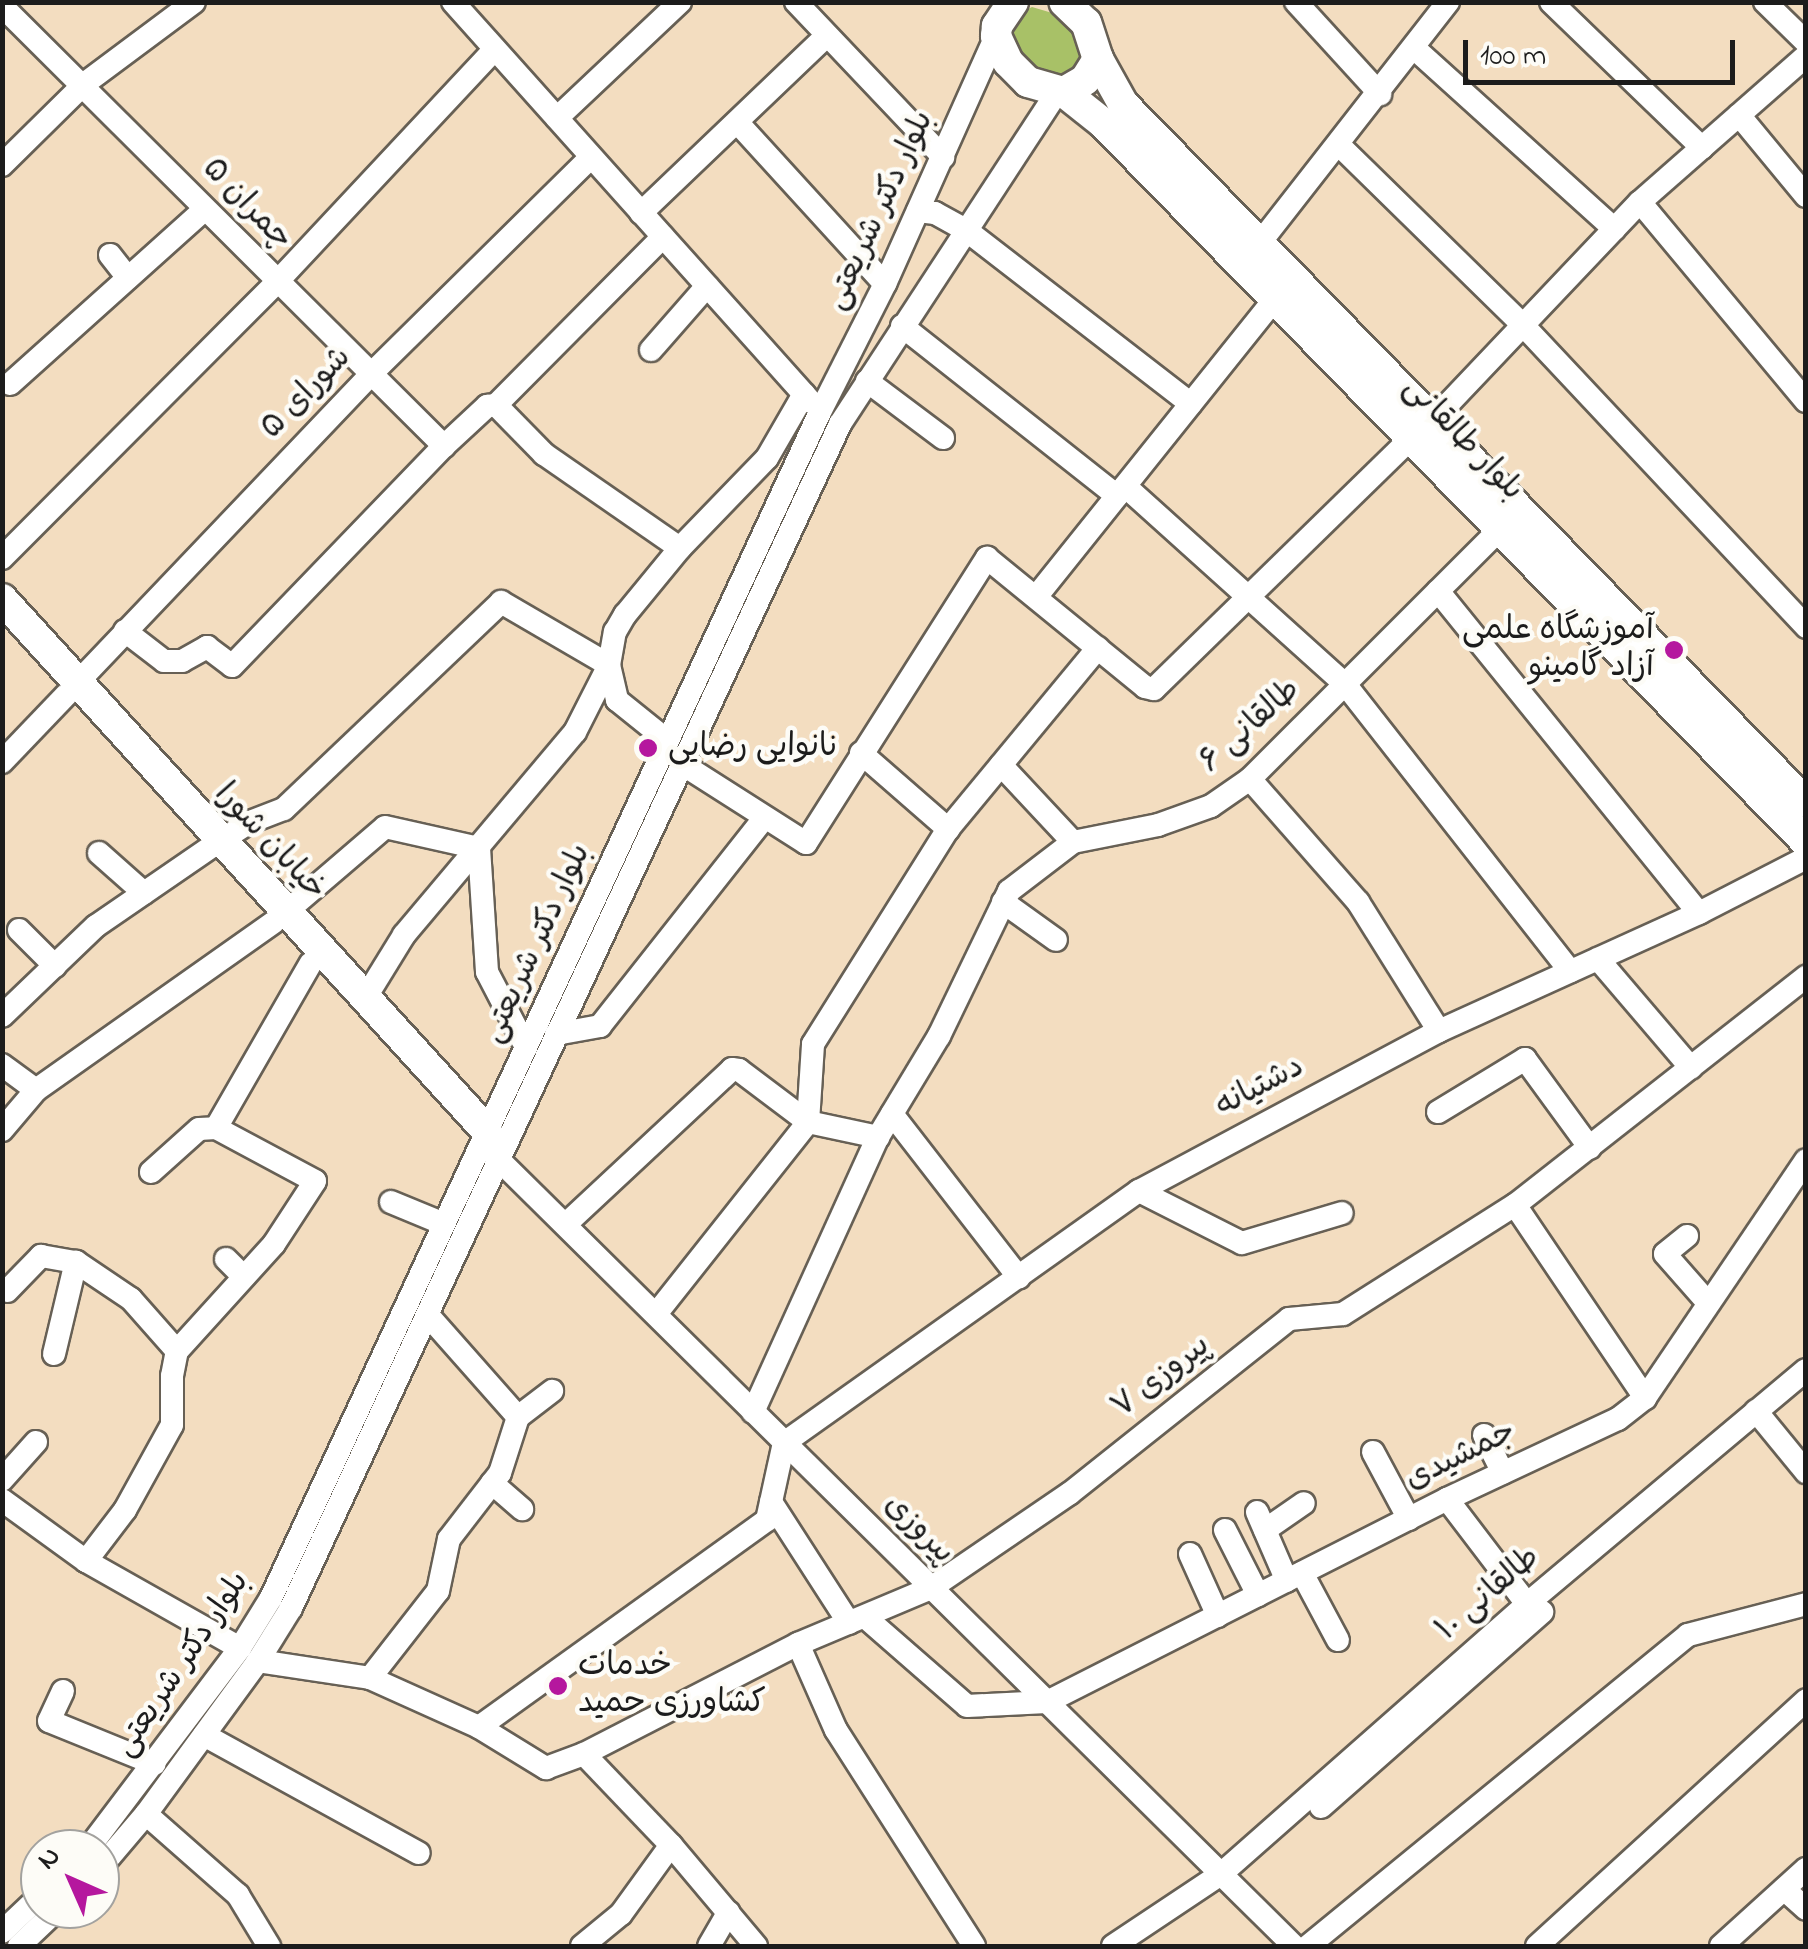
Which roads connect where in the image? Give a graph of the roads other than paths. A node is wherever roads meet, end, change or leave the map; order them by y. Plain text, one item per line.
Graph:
1 (194, 2) edge
2 (486, 2) edge
3 (680, 2) edge
4 (796, 2) edge
5 (1064, 2) edge
6 (1097, 2) edge
7 (1296, 2) edge
8 (1448, 2) edge
9 (1551, 2) edge
10 (1765, 2) edge
11 (2, 6) edge
12 (461, 11) edge
13 (997, 17) edge
14 (828, 35) junction
15 (1806, 42) edge
16 (1096, 48) junction
17 (1414, 48) junction
18 (495, 49) junction
19 (1806, 56) edge
20 (84, 84) junction
21 (1061, 92) junction
22 (1380, 94) junction
23 (1739, 116) junction
24 (557, 118) junction
25 (737, 122) junction
26 (1339, 145) junction
27 (1702, 148) junction
28 (591, 157) junction
29 (942, 157) junction
30 (2, 165) edge
31 (1806, 196) edge
32 (1640, 202) junction
33 (205, 209) junction
34 (918, 212) junction
35 (641, 213) junction
36 (1614, 229) junction
37 (966, 230) junction
38 (663, 237) junction
39 (1259, 244) junction
40 (110, 255) dead end
41 (284, 275) junction
42 (128, 278) junction
43 (886, 284) junction
44 (706, 286) junction
45 (1275, 299) junction
46 (1521, 323) junction
47 (902, 326) junction
48 (650, 350) dead end
49 (370, 376) junction
50 (867, 381) junction
51 (10, 384) dead end
52 (804, 394) junction
53 (1806, 401) edge
54 (1191, 404) junction
55 (496, 405) junction
56 (820, 412) junction
57 (1422, 429) junction
58 (943, 438) dead end
59 (444, 446) junction
60 (767, 458) junction
61 (792, 472) junction
62 (1121, 491) junction
63 (1500, 530) junction
64 (680, 548) junction
65 (2, 558) edge
66 (1438, 591) junction
67 (1249, 593) junction
68 (1036, 597) junction
69 (2, 600) edge
70 (2, 623) edge
71 (1806, 627) edge
72 (126, 631) junction
73 (1098, 648) junction
74 (609, 665) junction
75 (1345, 684) junction
76 (71, 689) junction
77 (668, 742) junction
78 (861, 753) junction
79 (2, 762) edge
80 (682, 764) junction
81 (1001, 765) junction
82 (1754, 770) junction
83 (1250, 779) junction
84 (1806, 803) edge
85 (764, 818) junction
86 (948, 829) junction
87 (1073, 842) junction
88 (1806, 842) edge
89 (214, 845) junction
90 (479, 848) junction
91 (98, 853) dead end
92 (1806, 858) edge
93 (144, 893) junction
94 (1004, 902) junction
95 (1699, 912) junction
96 (279, 918) junction
97 (19, 930) dead end
98 (1056, 940) dead end
99 (1598, 958) junction
100 (311, 963) junction
101 (55, 966) junction
102 (576, 966) junction
103 (1570, 971) junction
104 (1806, 977) edge
105 (364, 1000) junction
106 (2, 1016) edge
107 (1440, 1031) junction
108 (556, 1034) junction
109 (526, 1048) junction
110 (2, 1065) edge
111 (1691, 1068) junction
112 (36, 1090) junction
113 (1438, 1112) dead end
114 (892, 1114) junction
115 (808, 1122) junction
116 (216, 1128) junction
117 (2, 1130) edge
118 (878, 1137) junction
119 (489, 1144) junction
120 (1590, 1148) junction
121 (1806, 1160) edge
122 (151, 1172) dead end
123 (1139, 1191) junction
124 (390, 1202) dead end
125 (1515, 1206) junction
126 (1342, 1213) dead end
127 (444, 1224) junction
128 (566, 1224) junction
129 (1687, 1236) dead end
130 (226, 1259) dead end
131 (76, 1262) junction
132 (244, 1277) junction
133 (1020, 1278) junction
134 (7, 1292) dead end
135 (1708, 1303) junction
136 (426, 1314) junction
137 (656, 1314) junction
138 (177, 1351) junction
139 (54, 1354) dead end
140 (1806, 1370) edge
141 (552, 1391) dead end
142 (1645, 1398) junction
143 (1756, 1411) junction
144 (753, 1412) junction
145 (518, 1417) junction
146 (1484, 1435) dead end
147 (36, 1442) dead end
148 (784, 1443) junction
149 (1374, 1452) dead end
150 (1806, 1472) edge
151 (1503, 1473) junction
152 (2, 1480) edge
153 (492, 1482) junction
154 (1447, 1500) junction
155 (771, 1502) junction
156 (1304, 1503) dead end
157 (522, 1509) dead end
158 (7, 1512) edge
159 (1409, 1518) junction
160 (1225, 1530) dead end
161 (1190, 1554) dead end
162 (86, 1561) junction
163 (1295, 1577) junction
164 (930, 1588) junction
165 (1258, 1595) junction
166 (1806, 1604) edge
167 (1534, 1608) junction
168 (1218, 1616) junction
169 (857, 1620) junction
170 (1338, 1640) dead end
171 (798, 1644) junction
172 (249, 1655) junction
173 (370, 1678) junction
174 (63, 1691) dead end
175 (1806, 1700) edge
176 (1048, 1702) junction
177 (479, 1727) junction
178 (204, 1735) junction
179 (584, 1754) junction
180 (155, 1764) junction
181 (146, 1814) junction
182 (104, 1829) edge
183 (120, 1845) edge
184 (671, 1846) junction
185 (419, 1853) dead end
186 (1806, 1868) edge
187 (1227, 1880) junction
188 (1784, 1889) junction
189 (1806, 1909) edge
190 (728, 1912) junction
191 (269, 1946) edge
192 (582, 1946) edge
193 (709, 1946) edge
194 (756, 1946) edge
195 (974, 1946) edge
196 (1113, 1946) edge
197 (1294, 1946) edge
198 (1308, 1946) edge
199 (1538, 1946) edge
200 (1722, 1946) edge

1 - 20 street
2 - 12 street
3 - 24 street
4 - 14 street
5 - 16 main road, بلوار طالقانی
6 - 16 main road
7 - 22 street
8 - 17 street
9 - 27 street
10 - 15 street
11 - 20 street, چمران ۵
12 - 18 street
13 - 21 main road, بلوار طالقانی
13 - 29 street, بلوار دکتر شریعتی
14 - 25 street
14 - 29 street
16 - 21 main road
16 - 39 main road, بلوار طالقانی
17 - 22 street
17 - 36 street
18 - 24 street
18 - 41 street
19 - 23 street
20 - 30 street
20 - 33 street, چمران ۵
21 - 37 street, بلوار دکتر شریعتی
21 - 45 main road, بلوار طالقانی
22 - 26 street
23 - 27 street
23 - 31 street
24 - 28 street
25 - 35 street
25 - 43 street
26 - 39 street
26 - 46 street
27 - 32 street
28 - 35 street
28 - 49 street, شورای ۵
29 - 34 street, بلوار دکتر شریعتی
32 - 36 street
32 - 53 street
33 - 41 street, چمران ۵
33 - 42 street
34 - 37 street
34 - 43 street, بلوار دکتر شریعتی
35 - 38 street
36 - 46 street
37 - 47 street, بلوار دکتر شریعتی
37 - 54 street
38 - 44 street
38 - 55 street
39 - 57 main road, بلوار طالقانی
40 - 42 street
41 - 49 street, چمران ۵
41 - 65 street
42 - 51 street
43 - 56 street, بلوار دکتر شریعتی
44 - 48 street
44 - 52 street
45 - 54 street
45 - 57 main road, بلوار طالقانی
46 - 57 street
46 - 71 street
47 - 50 street, بلوار دکتر شریعتی
47 - 62 street
49 - 59 street, چمران ۵
49 - 72 street, شورای ۵
50 - 58 street
50 - 80 street, بلوار دکتر شریعتی
52 - 56 street
52 - 60 street
54 - 62 street
55 - 59 street
55 - 64 street
56 - 61 street, بلوار دکتر شریعتی
57 - 63 main road, بلوار طالقانی
57 - 67 street
57 - 82 main road, بلوار طالقانی
59 - 72 street
60 - 61 street
60 - 64 street
61 - 77 street, بلوار دکتر شریعتی
62 - 67 street
62 - 68 street
63 - 66 street, طالقانی ۶
63 - 82 main road, بلوار طالقانی
64 - 74 street
66 - 75 street, طالقانی ۶
66 - 95 street
67 - 73 street
67 - 75 street
68 - 73 street
68 - 78 street
69 - 76 main road, خیابان شورا
70 - 76 main road, خیابان شورا
72 - 76 street, شورای ۵
73 - 81 street
74 - 77 street
74 - 89 street
74 - 90 street
75 - 83 street, طالقانی ۶
75 - 103 street
76 - 79 street, شورای ۵
76 - 89 main road, خیابان شورا
77 - 102 street, بلوار دکتر شریعتی
78 - 85 street
78 - 86 street
80 - 85 street
80 - 102 street, بلوار دکتر شریعتی
81 - 86 street
81 - 87 street
82 - 84 main road, بلوار طالقانی
82 - 88 main road, بلوار طالقانی
83 - 87 street, طالقانی ۶
83 - 107 street
85 - 108 street
86 - 115 street
87 - 94 street, طالقانی ۶
89 - 93 street
89 - 96 main road, خیابان شورا
90 - 96 street
90 - 105 street
90 - 109 street
91 - 93 street
92 - 95 street, دشتیانه
93 - 101 street
94 - 98 street
94 - 114 street, طالقانی ۶
95 - 99 street, دشتیانه
96 - 100 main road, خیابان شورا
96 - 105 main road, خیابان شورا
96 - 112 street
97 - 101 street
99 - 103 street, دشتیانه
99 - 111 street
100 - 116 street
100 - 119 main road, خیابان شورا
101 - 106 street
102 - 108 street, بلوار دکتر شریعتی
102 - 109 street, بلوار دکتر شریعتی
103 - 107 street, دشتیانه
104 - 111 street, پیروزی ۷
105 - 119 main road, خیابان شورا
107 - 123 street, دشتیانه
108 - 119 street, بلوار دکتر شریعتی
109 - 119 street, بلوار دکتر شریعتی
110 - 112 street
111 - 120 street, پیروزی ۷
112 - 117 street
113 - 120 street
114 - 118 street, طالقانی ۶
114 - 133 street
115 - 118 street
115 - 128 street
115 - 137 street
116 - 122 street
116 - 132 street
118 - 144 street, طالقانی ۶
119 - 127 street, بلوار دکتر شریعتی
119 - 128 street, پیروزی
119 - 136 street, بلوار دکتر شریعتی
120 - 125 street, پیروزی ۷
121 - 135 street, جمشیدی
123 - 126 street
123 - 133 street, دشتیانه
124 - 127 street
125 - 142 street
125 - 164 street, پیروزی ۷
127 - 172 street, بلوار دکتر شریعتی
128 - 137 street, پیروزی
129 - 135 street
130 - 132 street
131 - 134 street
131 - 138 street
131 - 139 street
132 - 138 street
133 - 148 street, دشتیانه
135 - 142 street, جمشیدی
136 - 145 street
136 - 172 street, بلوار دکتر شریعتی
137 - 144 street, پیروزی
138 - 162 street
140 - 143 street, طالقانی ۱۰
141 - 145 street
142 - 151 street, جمشیدی
143 - 150 street
143 - 167 street, طالقانی ۱۰
144 - 148 street, پیروزی
145 - 153 street
146 - 151 street
147 - 152 street
148 - 155 street
148 - 164 street, پیروزی
149 - 159 street
151 - 154 street, جمشیدی
153 - 157 street
153 - 173 street
154 - 159 street, جمشیدی
154 - 167 street
155 - 169 street
155 - 177 street
156 - 163 street
158 - 162 street
159 - 163 street, جمشیدی
160 - 165 street
161 - 168 street
162 - 172 street
163 - 165 street, جمشیدی
163 - 170 street
164 - 169 street, پیروزی ۷
164 - 176 street, پیروزی
165 - 168 street, جمشیدی
166 - 198 street
167 - 187 street, طالقانی ۱۰
168 - 176 street, جمشیدی
169 - 171 street, پیروزی ۷
169 - 176 street
171 - 179 street, پیروزی ۷
171 - 195 street
172 - 173 street
172 - 178 street, بلوار دکتر شریعتی
172 - 180 street, بلوار دکتر شریعتی
173 - 177 street
174 - 180 street
175 - 199 street
176 - 187 street, پیروزی
177 - 179 street, پیروزی ۷
178 - 181 street, بلوار دکتر شریعتی
178 - 185 street
179 - 184 street
180 - 182 street, بلوار دکتر شریعتی
181 - 183 street, بلوار دکتر شریعتی
181 - 191 street
184 - 190 street
184 - 192 street
186 - 188 street
187 - 196 street, طالقانی ۱۰
187 - 197 street, پیروزی
188 - 189 street
188 - 200 street
190 - 193 street
190 - 194 street

